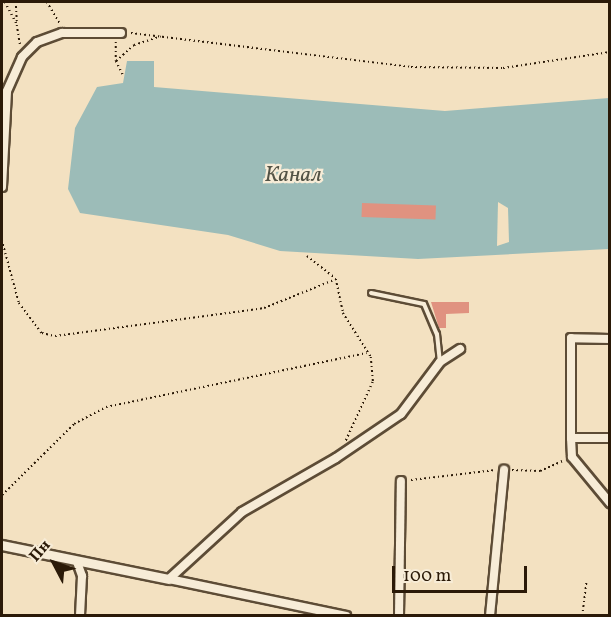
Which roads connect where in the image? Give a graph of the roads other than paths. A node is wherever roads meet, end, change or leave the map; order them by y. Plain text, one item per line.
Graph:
1 (119, 32) road end
2 (2, 187) edge
3 (371, 293) dead end
4 (609, 339) edge
5 (460, 349) dead end
6 (440, 362) junction
7 (571, 438) junction
8 (609, 438) edge
9 (504, 470) road end
10 (401, 481) road end
11 (609, 503) edge
12 (2, 545) edge
13 (77, 562) junction
14 (169, 579) junction
15 (80, 615) edge
16 (346, 615) edge
17 (399, 615) edge
18 (490, 615) edge

1 - 2 street
3 - 6 lane
4 - 7 street
5 - 6 street
6 - 14 street
7 - 8 street
7 - 11 street
9 - 18 street
10 - 17 street
12 - 13 street
13 - 14 street
13 - 15 street
14 - 16 street

